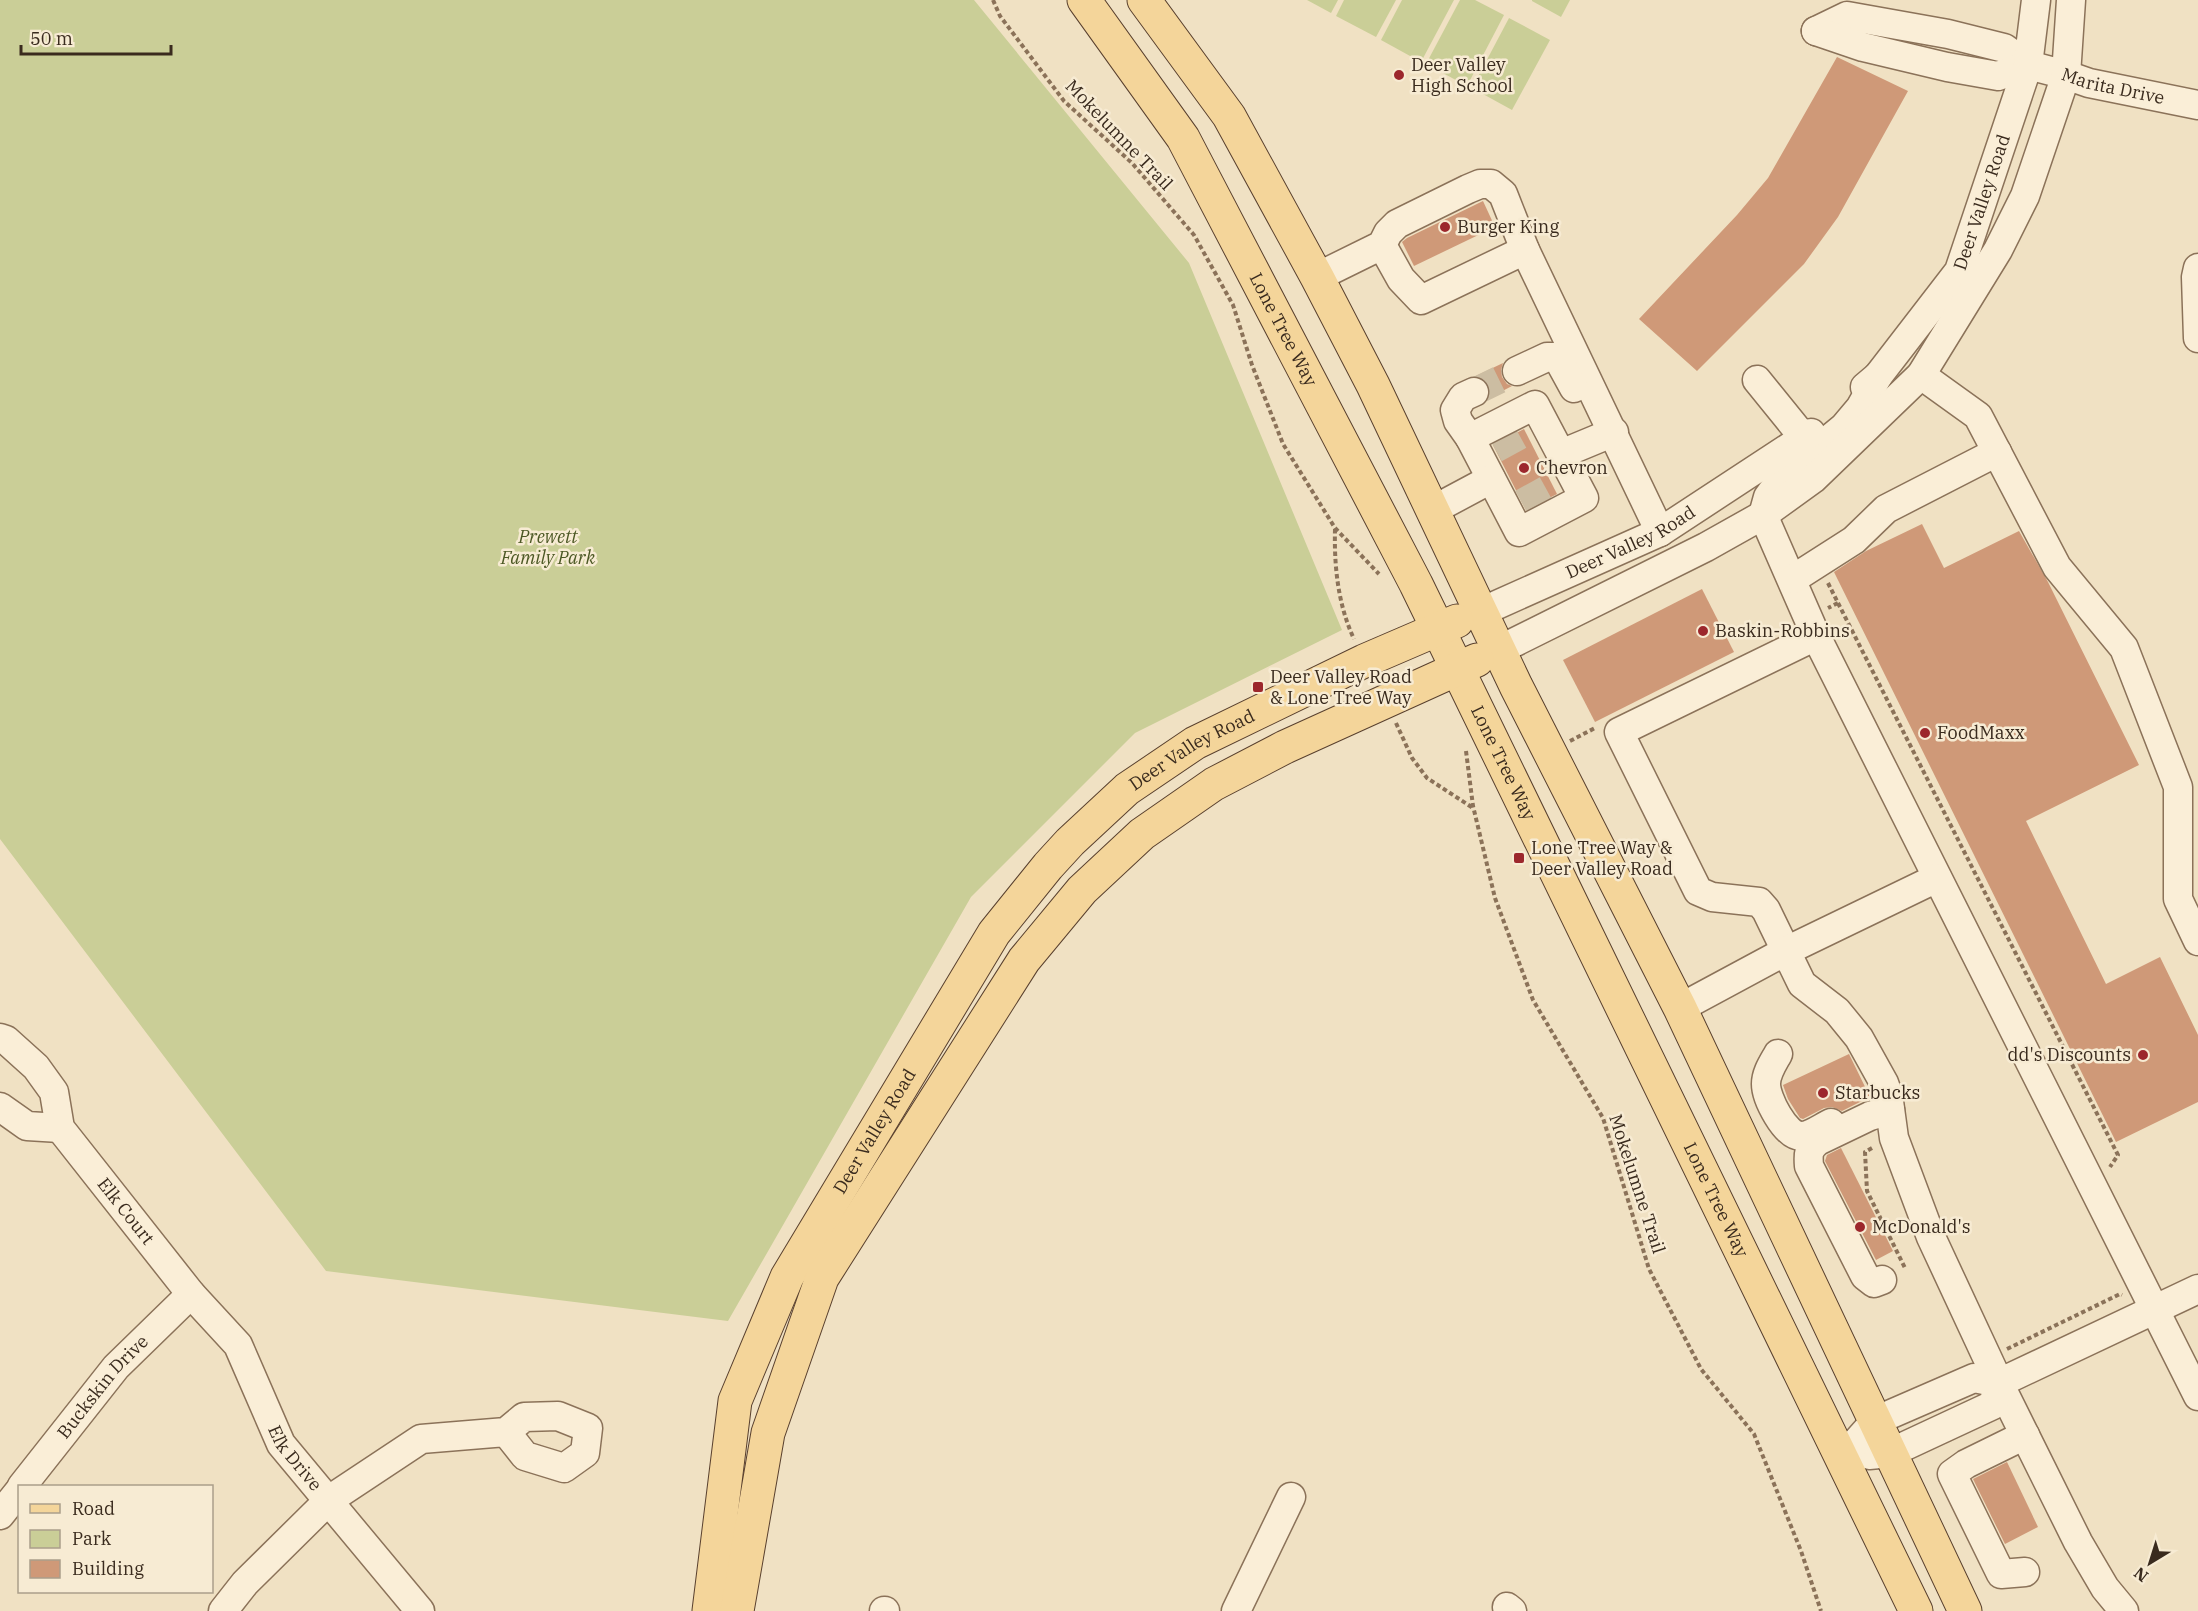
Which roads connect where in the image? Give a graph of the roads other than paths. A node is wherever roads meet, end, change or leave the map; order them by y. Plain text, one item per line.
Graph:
1 (1084, 0) edge
2 (1144, 0) edge
3 (2036, 0) edge
4 (2071, 0) edge
5 (2028, 65) junction
6 (2066, 75) junction
7 (2198, 105) edge
8 (1382, 245) junction
9 (1525, 250) junction
10 (2198, 268) edge
11 (1317, 277) junction
12 (2198, 338) edge
13 (1517, 371) tunnel mouth
14 (1921, 375) junction
15 (1878, 376) junction
16 (1757, 380) dead end
17 (1474, 392) tunnel mouth
18 (1606, 436) junction
19 (1804, 438) junction
20 (1997, 452) junction
21 (1484, 456) junction
22 (1562, 472) junction
23 (1433, 510) junction
24 (1763, 515) junction
25 (1660, 532) junction
26 (1793, 579) junction
27 (1481, 612) junction
28 (1812, 627) junction
29 (1438, 630) junction
30 (1499, 650) junction
31 (1457, 669) junction
32 (1937, 878) junction
33 (2198, 941) edge
34 (1786, 951) junction
35 (1680, 1008) junction
36 (0, 1038) edge
37 (1778, 1054) dead end
38 (1884, 1106) junction
39 (0, 1107) edge
40 (60, 1128) junction
41 (1893, 1274) road end
42 (2198, 1289) edge
43 (191, 1294) junction
44 (2150, 1301) junction
45 (2000, 1383) junction
46 (2198, 1396) edge
47 (1875, 1421) junction
48 (506, 1432) dead end
49 (2025, 1435) junction
50 (1890, 1453) junction
51 (1843, 1457) junction
52 (23, 1485) edge
53 (18, 1492) edge
54 (1291, 1497) dead end
55 (329, 1500) junction
56 (0, 1515) edge
57 (2025, 1572) dead end
58 (223, 1611) edge
59 (420, 1611) edge
60 (709, 1611) edge
61 (737, 1611) edge
62 (1236, 1611) edge
63 (1916, 1611) edge
64 (1965, 1611) edge
65 (2124, 1611) edge

1 - 29 main road, Lone Tree Way
2 - 11 main road
3 - 5 street, Deer Valley Road
4 - 6 street, Deer Valley Road
5 - 5 street
5 - 6 street, Marita Drive
5 - 15 street, Deer Valley Road
6 - 7 street, Marita Drive
6 - 14 street, Deer Valley Road
8 - 9 street
8 - 9 street
8 - 11 street
9 - 18 street
10 - 12 street
11 - 23 main road
13 - 18 street
14 - 20 street
14 - 24 street, Deer Valley Road
15 - 19 street, Deer Valley Road
15 - 24 street
16 - 19 street
17 - 21 street
18 - 22 street
18 - 25 street
19 - 25 street, Deer Valley Road
20 - 26 street
20 - 33 street
21 - 22 street
21 - 22 street
21 - 23 street
23 - 27 main road
24 - 26 street
24 - 30 street, Deer Valley Road
25 - 27 street, Deer Valley Road
26 - 28 street
27 - 29 main road, Deer Valley Road
27 - 30 main road
28 - 32 street
28 - 34 street
29 - 31 main road, Lone Tree Way
29 - 60 main road, Deer Valley Road
30 - 31 main road, Deer Valley Road
30 - 35 main road
31 - 51 main road, Lone Tree Way
31 - 61 main road, Deer Valley Road
32 - 34 street
32 - 44 street
34 - 35 street
34 - 38 street
35 - 47 main road
36 - 40 street, Elk Court
37 - 38 street
38 - 41 street
38 - 45 street
39 - 40 street
40 - 43 street, Elk Court
42 - 44 street
43 - 52 street, Buckskin Drive
43 - 55 street, Elk Drive
44 - 45 street
44 - 46 street
45 - 47 street
45 - 49 street
45 - 50 street
47 - 50 main road
47 - 51 street
48 - 55 street
49 - 57 street
49 - 65 street
50 - 51 street
50 - 64 main road
51 - 63 main road, Lone Tree Way
53 - 56 street, Buckskin Drive
54 - 62 street
55 - 58 street
55 - 59 street, Elk Drive

